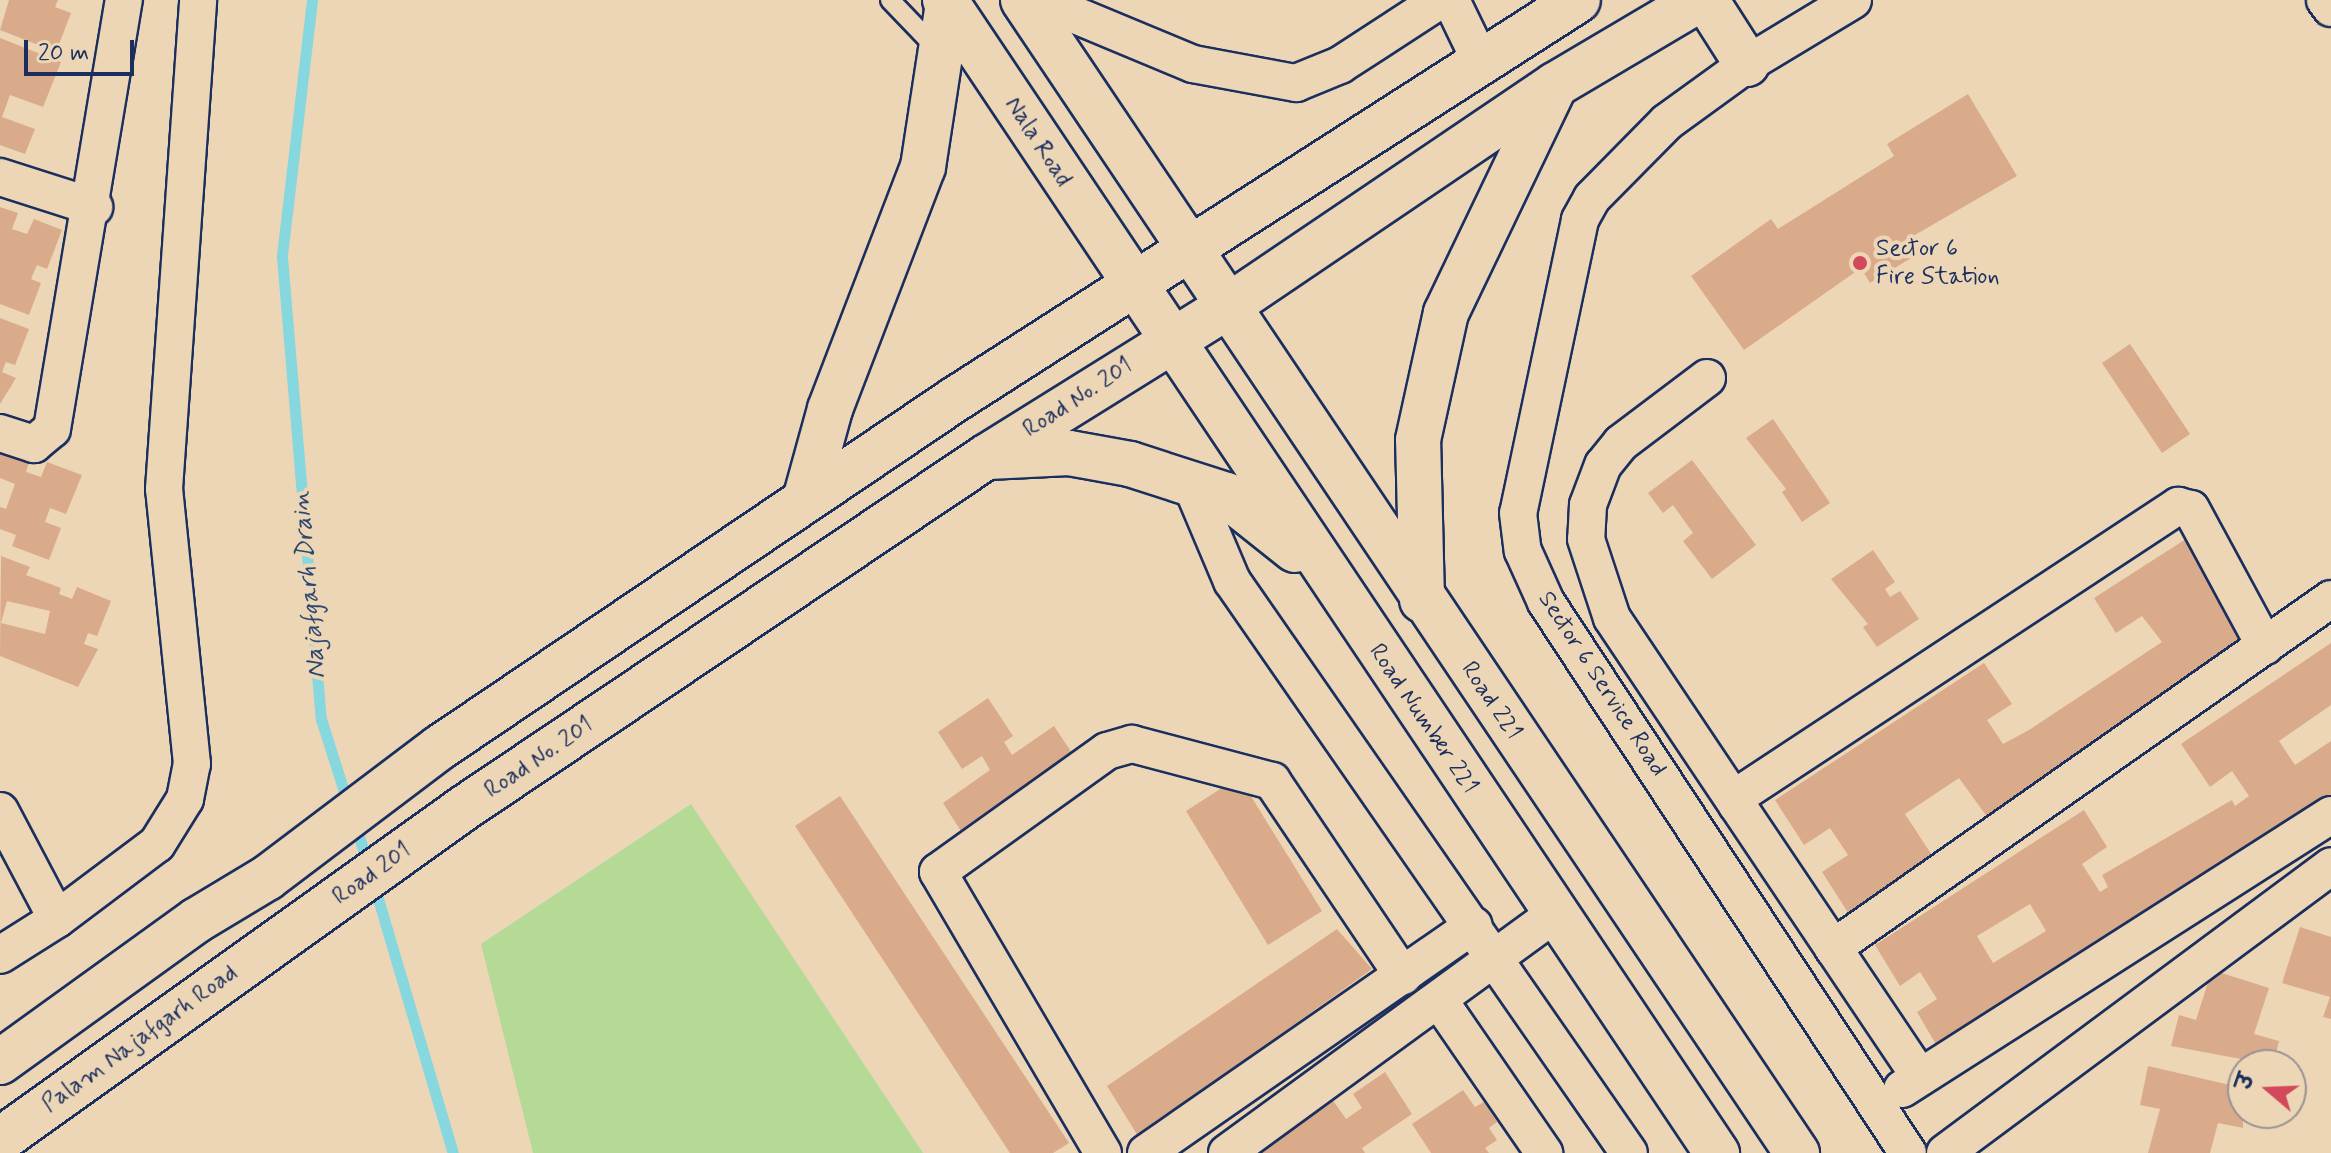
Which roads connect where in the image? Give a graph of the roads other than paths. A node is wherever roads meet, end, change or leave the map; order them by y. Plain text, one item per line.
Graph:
1 (124, 0) edge
2 (198, 0) edge
3 (890, 0) edge
4 (1023, 0) edge
5 (1039, 0) edge
6 (1104, 0) edge
7 (1440, 0) edge
8 (1451, 0) edge
9 (1578, 0) edge
10 (1699, 0) edge
11 (1706, 0) edge
12 (1853, 0) edge
13 (2325, 0) edge
14 (946, 2) edge
15 (2331, 8) edge
16 (1135, 35) junction
17 (940, 52) junction
18 (1481, 62) junction
19 (1747, 64) junction
20 (1555, 85) junction
21 (0, 177) edge
22 (94, 207) junction
23 (1187, 247) junction
24 (1132, 283) junction
25 (1227, 307) junction
26 (1173, 337) junction
27 (1707, 378) dead end
28 (0, 433) edge
29 (986, 457) junction
30 (1191, 484) junction
31 (805, 500) junction
32 (1322, 571) junction
33 (2331, 599) edge
34 (1422, 600) junction
35 (2265, 646) junction
36 (1737, 805) junction
37 (464, 808) joint
38 (0, 811) edge
39 (2331, 815) edge
40 (2331, 866) edge
41 (1555, 914) junction
42 (57, 919) junction
43 (1474, 925) junction
44 (280, 939) joint
45 (1833, 948) junction
46 (0, 955) edge
47 (1498, 958) junction
48 (1403, 976) junction
49 (1439, 1000) junction
50 (0, 1062) edge
51 (1920, 1077) junction
52 (1877, 1106) junction
53 (0, 1140) edge
54 (1958, 1149) edge
55 (1103, 1153) edge
56 (1146, 1153) edge
57 (1227, 1153) edge
58 (1544, 1153) edge
59 (1629, 1153) edge
60 (1717, 1153) edge
61 (1797, 1153) edge
62 (1908, 1153) edge

1 - 22 street
2 - 42 street
3 - 17 lane
4 - 23 main road
5 - 16 street
6 - 16 street
7 - 16 street
8 - 18 street
9 - 18 main road
10 - 20 main road, Road No. 201
11 - 19 main road
12 - 19 street, Sector 6 Service Road
13 - 15 street
14 - 17 main road
14 - 24 main road, Nala Road
17 - 31 main road
18 - 23 main road
19 - 52 street, Sector 6 Service Road
20 - 25 main road, Road No. 201
20 - 34 main road
21 - 22 street
22 - 28 street
23 - 24 main road
23 - 25 main road, Road 221
24 - 26 main road, Road Number 221
24 - 31 main road
25 - 26 main road, Road No. 201
25 - 34 main road, Road 221
26 - 29 main road, Road No. 201
26 - 32 main road, Road Number 221
27 - 36 street
29 - 30 main road
29 - 37 main road, Road No. 201
30 - 32 main road
30 - 43 street
31 - 50 main road
32 - 41 main road, Road Number 221
33 - 35 street
34 - 61 main road, Road 221
35 - 36 street
35 - 45 street
36 - 45 street
37 - 44 main road, Road 201
38 - 42 street
39 - 51 street
40 - 54 street
41 - 47 street
41 - 60 main road, Road Number 221
42 - 46 street
43 - 47 street
43 - 48 street
44 - 53 main road, Palam Najafgarh Road
45 - 51 street
47 - 49 street
47 - 59 street
48 - 55 street
48 - 56 street
49 - 57 street
49 - 58 street
51 - 52 street
52 - 62 street, Sector 6 Service Road

